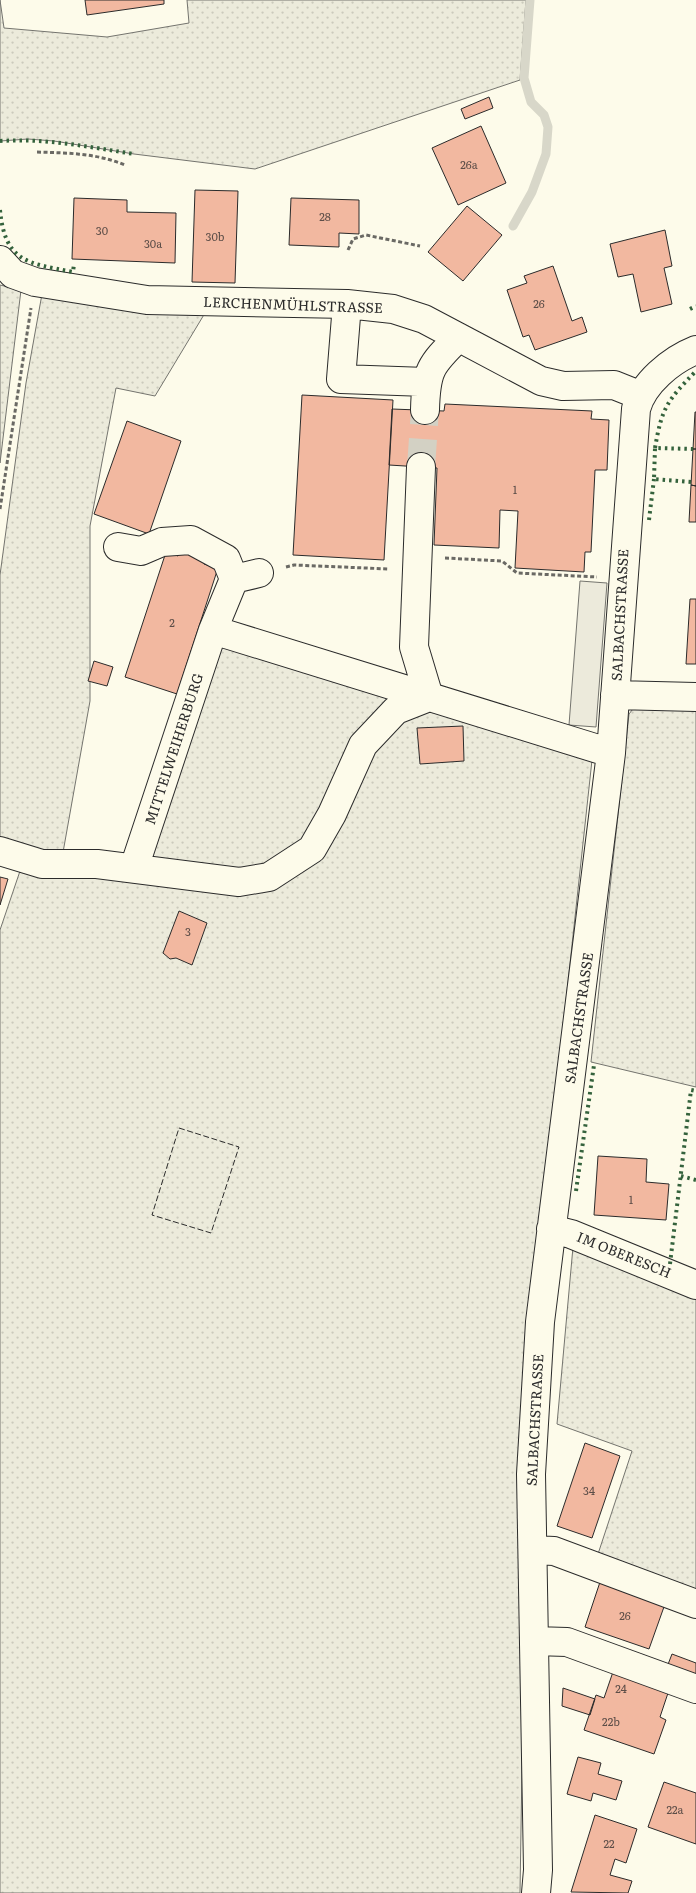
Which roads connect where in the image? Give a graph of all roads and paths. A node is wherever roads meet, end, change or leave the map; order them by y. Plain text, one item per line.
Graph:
1 (36, 152) dead end
2 (125, 165) dead end
3 (420, 246) dead end
4 (348, 250) dead end
5 (0, 260) edge
6 (33, 294) junction
7 (346, 304) junction
8 (458, 338) junction
9 (696, 350) edge
10 (426, 382) junction
11 (640, 395) junction
12 (425, 410) tunnel mouth
13 (421, 467) tunnel mouth
14 (0, 509) edge
15 (118, 547) dead end
16 (417, 570) junction
17 (247, 576) junction
18 (605, 577) dead end
19 (213, 630) junction
20 (615, 695) junction
21 (429, 697) junction
22 (696, 697) edge
23 (611, 752) junction
24 (0, 850) edge
25 (134, 868) junction
26 (551, 1228) junction
27 (696, 1285) edge
28 (533, 1550) junction
29 (696, 1604) edge
30 (534, 1641) junction
31 (696, 1690) edge
32 (536, 1893) edge

1 - 2 path
3 - 4 path
5 - 6 street, LERCHENMÜHLSTRASSE
6 - 7 street, LERCHENMÜHLSTRASSE
6 - 14 path
7 - 8 street, LERCHENMÜHLSTRASSE
7 - 10 street
8 - 10 street
8 - 11 street, LERCHENMÜHLSTRASSE
9 - 11 street
10 - 12 street
11 - 20 street, SALBACHSTRASSE
13 - 16 street
15 - 17 street
16 - 17 path
16 - 18 path
16 - 21 street
17 - 19 street, MITTELWEIHERBURG
19 - 21 street
19 - 25 street, MITTELWEIHERBURG
20 - 22 street
20 - 23 street, SALBACHSTRASSE
21 - 23 street
21 - 25 street
23 - 26 street, SALBACHSTRASSE
24 - 25 street
26 - 27 street, IM OBERESCH
26 - 28 street, SALBACHSTRASSE
28 - 29 street
28 - 30 street, SALBACHSTRASSE
30 - 31 street
30 - 32 street, SALBACHSTRASSE

